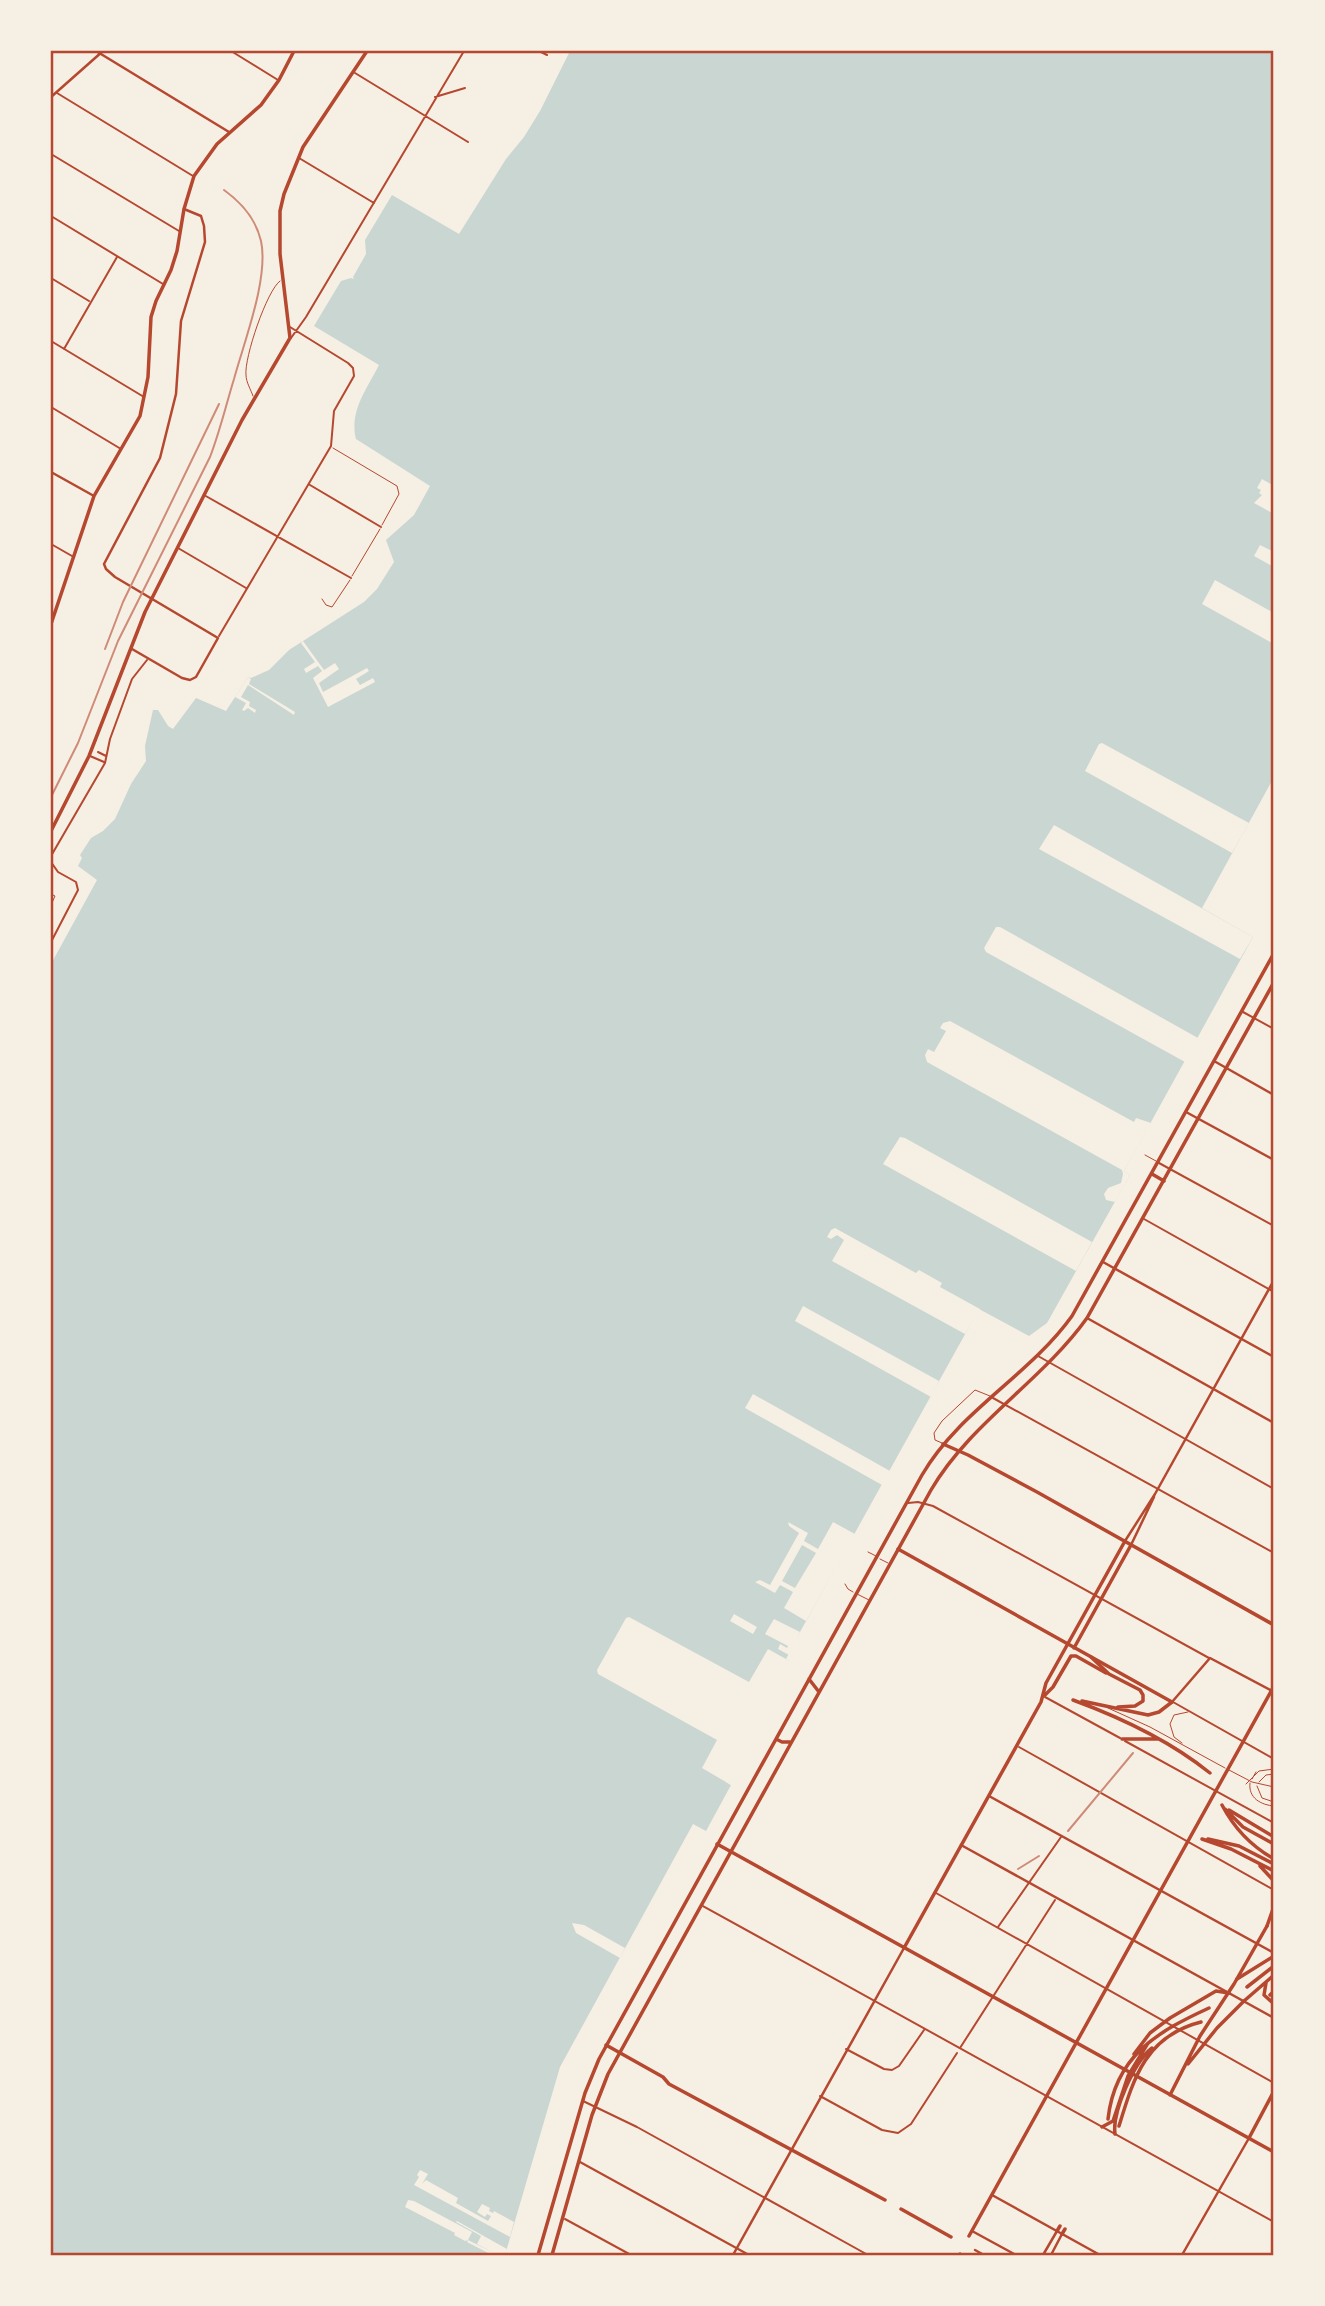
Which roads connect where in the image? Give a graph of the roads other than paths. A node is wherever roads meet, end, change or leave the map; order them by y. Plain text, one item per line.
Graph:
1 (96, 51) edge
2 (232, 51) edge
3 (294, 51) edge
4 (367, 51) edge
5 (464, 51) edge
6 (539, 51) edge
7 (102, 52) edge
8 (547, 55) dead end
9 (354, 73) junction
10 (279, 80) junction
11 (465, 88) dead end
12 (51, 89) edge
13 (56, 92) junction
14 (51, 97) edge
15 (435, 97) junction
16 (425, 116) junction
17 (229, 132) junction
18 (468, 142) dead end
19 (51, 153) edge
20 (298, 158) junction
21 (194, 176) junction
22 (374, 203) junction
23 (184, 209) junction
24 (51, 216) edge
25 (181, 232) junction
26 (118, 256) junction
27 (51, 278) edge
28 (282, 280) junction
29 (164, 284) junction
30 (91, 302) junction
31 (289, 327) junction
32 (296, 331) junction
33 (290, 338) junction
34 (51, 341) edge
35 (64, 349) junction
36 (145, 397) junction
37 (254, 399) junction
38 (51, 407) edge
39 (331, 446) junction
40 (122, 450) junction
41 (51, 472) edge
42 (309, 485) junction
43 (203, 495) junction
44 (94, 496) junction
45 (381, 527) junction
46 (278, 537) junction
47 (51, 544) edge
48 (177, 547) junction
49 (73, 557) junction
50 (351, 578) junction
51 (248, 589) junction
52 (322, 599) dead end
53 (53, 608) edge
54 (51, 624) edge
55 (218, 638) junction
56 (130, 648) junction
57 (148, 659) junction
58 (98, 752) dead end
59 (89, 756) junction
60 (107, 756) junction
61 (105, 763) junction
62 (51, 831) edge
63 (51, 856) edge
64 (51, 862) edge
65 (51, 894) edge
66 (51, 905) edge
67 (51, 928) edge
68 (57, 931) junction
69 (51, 942) edge
70 (1274, 953) edge
71 (1272, 962) edge
72 (1274, 982) edge
73 (1242, 1011) junction
74 (1255, 1018) junction
75 (1274, 1029) edge
76 (1214, 1061) junction
77 (1227, 1068) junction
78 (1274, 1095) edge
79 (1186, 1112) junction
80 (1199, 1118) junction
81 (1145, 1155) dead end
82 (1274, 1160) edge
83 (1158, 1162) junction
84 (1171, 1169) junction
85 (1152, 1174) junction
86 (1164, 1181) junction
87 (1143, 1219) junction
88 (1274, 1226) edge
89 (1103, 1262) junction
90 (1115, 1269) junction
91 (1274, 1280) edge
92 (1269, 1289) junction
93 (1274, 1292) edge
94 (1087, 1318) junction
95 (1241, 1339) junction
96 (1038, 1356) junction
97 (1274, 1357) edge
98 (1049, 1363) junction
99 (1214, 1390) junction
100 (992, 1397) junction
101 (1007, 1405) junction
102 (1274, 1423) edge
103 (1186, 1440) junction
104 (943, 1444) junction
105 (960, 1451) junction
106 (1158, 1489) junction
107 (1274, 1489) edge
108 (1155, 1494) junction
109 (924, 1503) junction
110 (905, 1504) junction
111 (1125, 1541) junction
112 (1132, 1545) junction
113 (898, 1549) junction
114 (868, 1552) dead end
115 (1274, 1553) edge
116 (876, 1557) junction
117 (890, 1564) junction
118 (845, 1584) dead end
119 (856, 1594) junction
120 (1095, 1595) junction
121 (1102, 1599) junction
122 (870, 1601) junction
123 (1274, 1625) edge
124 (1068, 1643) junction
125 (1074, 1648) junction
126 (1091, 1657) junction
127 (1210, 1658) junction
128 (1109, 1674) junction
129 (809, 1679) junction
130 (1273, 1690) edge
131 (819, 1692) junction
132 (1044, 1696) junction
133 (1172, 1702) junction
134 (1099, 1704) junction
135 (1115, 1707) junction
136 (1188, 1712) junction
137 (776, 1739) junction
138 (1122, 1739) junction
139 (1174, 1739) junction
140 (1161, 1740) junction
141 (792, 1742) junction
142 (1243, 1742) junction
143 (1017, 1746) junction
144 (1274, 1759) edge
145 (1274, 1769) edge
146 (1256, 1772) junction
147 (1210, 1773) dead end
148 (1274, 1774) edge
149 (1246, 1784) dead end
150 (1274, 1787) edge
151 (1217, 1790) junction
152 (989, 1796) junction
153 (1273, 1802) edge
154 (1222, 1805) junction
155 (1273, 1806) edge
156 (1274, 1823) edge
157 (1062, 1836) junction
158 (1274, 1837) edge
159 (1188, 1842) junction
160 (717, 1844) junction
161 (1274, 1844) edge
162 (961, 1845) junction
163 (731, 1852) junction
164 (1274, 1861) edge
165 (1255, 1862) junction
166 (1274, 1871) edge
167 (1274, 1881) edge
168 (1029, 1882) junction
169 (1274, 1890) edge
170 (1160, 1892) junction
171 (935, 1893) junction
172 (1057, 1898) junction
173 (702, 1905) junction
174 (1274, 1906) edge
175 (1274, 1917) edge
176 (1267, 1926) junction
177 (997, 1928) junction
178 (1133, 1940) junction
179 (1026, 1945) junction
180 (904, 1948) junction
181 (1274, 1954) edge
182 (1274, 1966) edge
183 (1274, 1975) edge
184 (1237, 1979) junction
185 (1267, 1981) junction
186 (1247, 1987) dead end
187 (1106, 1990) junction
188 (1229, 1993) junction
189 (992, 1997) junction
190 (873, 2000) junction
191 (1244, 2001) junction
192 (1274, 2004) edge
193 (1209, 2008) dead end
194 (1274, 2018) edge
195 (1201, 2022) dead end
196 (925, 2029) junction
197 (1152, 2039) junction
198 (1197, 2040) junction
199 (599, 2041) dead end
200 (1076, 2043) junction
201 (1203, 2043) junction
202 (606, 2045) junction
203 (1155, 2046) junction
204 (846, 2049) junction
205 (959, 2049) junction
206 (620, 2053) junction
207 (957, 2053) joint
208 (1131, 2060) junction
209 (1186, 2066) junction
210 (1274, 2083) edge
211 (1274, 2091) edge
212 (1170, 2095) junction
213 (820, 2096) junction
214 (1047, 2097) junction
215 (583, 2101) junction
216 (595, 2105) junction
217 (1108, 2119) dead end
218 (1119, 2126) dead end
219 (1102, 2127) junction
220 (1115, 2134) junction
221 (1249, 2138) junction
222 (792, 2148) junction
223 (1274, 2152) edge
224 (579, 2161) junction
225 (1218, 2191) junction
226 (992, 2195) junction
227 (764, 2197) junction
228 (885, 2200) dead end
229 (901, 2209) dead end
230 (562, 2218) junction
231 (1274, 2222) edge
232 (972, 2231) junction
233 (1057, 2231) junction
234 (1062, 2234) junction
235 (969, 2236) dead end
236 (951, 2237) dead end
237 (736, 2248) junction
238 (975, 2250) dead end
239 (538, 2255) edge
240 (552, 2255) edge
241 (631, 2255) edge
242 (733, 2255) edge
243 (749, 2255) edge
244 (868, 2255) edge
245 (984, 2255) edge
246 (1016, 2255) edge
247 (1044, 2255) edge
248 (1051, 2255) edge
249 (1100, 2255) edge
250 (1182, 2255) edge

1 - 7 main road
2 - 10 street
3 - 10 main road
4 - 9 main road
5 - 15 street
6 - 8 street
7 - 13 main road
7 - 17 main road
9 - 16 street
9 - 20 main road
10 - 17 main road
11 - 15 street
12 - 13 main road
13 - 14 main road
13 - 21 street
15 - 16 street
16 - 18 street
16 - 22 street
17 - 21 main road
19 - 25 street
20 - 22 street
20 - 28 main road
21 - 23 main road
22 - 32 street
23 - 25 main road
23 - 55 main road
24 - 26 street
25 - 29 main road
26 - 29 street
26 - 30 street
27 - 30 street
28 - 31 main road
28 - 37 lane
29 - 36 main road
30 - 35 street
31 - 32 street
31 - 33 main road
32 - 33 street
32 - 39 street
33 - 37 main road
34 - 35 street
35 - 36 street
36 - 40 main road
37 - 43 main road
38 - 40 street
39 - 42 street
39 - 45 lane
40 - 44 main road
41 - 44 main road
42 - 45 street
42 - 46 street
43 - 46 street
43 - 48 main road
44 - 49 main road
45 - 50 lane
46 - 50 street
46 - 51 street
47 - 49 street
48 - 51 street
48 - 56 main road
49 - 53 main road
50 - 52 lane
51 - 55 street
53 - 54 main road
55 - 57 main road
56 - 57 main road
56 - 59 main road
57 - 60 street
58 - 60 street
59 - 61 street
59 - 62 main road
60 - 61 street
61 - 63 street
64 - 68 street
65 - 66 lane
67 - 68 street
68 - 69 street
70 - 71 main road
71 - 73 main road
72 - 74 main road
73 - 74 street
73 - 76 main road
74 - 75 street
74 - 77 main road
76 - 77 main road
76 - 79 main road
77 - 78 main road
77 - 80 main road
79 - 80 main road
79 - 83 main road
80 - 82 main road
80 - 84 main road
81 - 83 lane
83 - 84 street
83 - 85 main road
84 - 86 main road
84 - 88 street
85 - 86 main road
85 - 89 main road
86 - 87 main road
87 - 90 main road
87 - 92 street
89 - 90 main road
89 - 96 main road
90 - 94 main road
90 - 95 main road
91 - 92 main road
92 - 93 street
92 - 95 main road
94 - 98 main road
94 - 99 main road
95 - 97 main road
95 - 99 main road
96 - 98 street
96 - 100 main road
98 - 101 main road
98 - 103 street
99 - 102 main road
99 - 103 main road
100 - 101 street
100 - 104 main road
100 - 104 lane
101 - 105 main road
101 - 106 street
103 - 106 main road
103 - 107 street
104 - 105 main road
104 - 110 main road
105 - 109 main road
105 - 111 main road
106 - 108 main road
106 - 115 street
108 - 111 main road
108 - 112 main road
109 - 110 street
109 - 113 main road
109 - 120 street
110 - 116 main road
111 - 112 main road
111 - 120 main road
112 - 121 main road
112 - 123 main road
113 - 117 main road
113 - 124 main road
114 - 116 lane
116 - 117 lane
116 - 119 main road
117 - 122 main road
118 - 119 lane
119 - 122 lane
119 - 129 main road
120 - 121 street
120 - 124 main road
121 - 125 main road
121 - 127 street
122 - 131 main road
124 - 125 main road
124 - 132 main road
125 - 126 main road
126 - 128 main road
126 - 133 main road
127 - 130 main road
127 - 133 main road
128 - 132 main road
128 - 135 main road
129 - 131 main road
129 - 137 main road
130 - 142 main road
131 - 141 main road
132 - 138 street
132 - 143 main road
133 - 135 main road
133 - 136 street
134 - 135 main road
134 - 139 lane
134 - 140 main road
136 - 139 lane
136 - 142 street
137 - 141 main road
137 - 160 main road
138 - 140 main road
138 - 151 street
139 - 150 lane
140 - 147 main road
141 - 163 main road
142 - 144 street
142 - 151 main road
143 - 152 main road
143 - 159 street
145 - 146 lane
146 - 149 lane
146 - 155 lane
148 - 153 lane
151 - 156 street
151 - 159 main road
152 - 157 main road
152 - 162 main road
154 - 158 main road
154 - 161 main road
154 - 164 main road
157 - 168 street
157 - 170 main road
159 - 169 street
159 - 170 main road
160 - 163 main road
160 - 202 main road
162 - 168 main road
162 - 171 main road
163 - 173 main road
163 - 180 main road
164 - 165 main road
165 - 166 main road
165 - 167 main road
168 - 172 main road
168 - 177 street
170 - 178 main road
170 - 181 main road
171 - 177 street
171 - 180 main road
172 - 178 main road
172 - 179 street
173 - 190 street
173 - 206 main road
174 - 176 main road
175 - 176 main road
176 - 184 main road
177 - 179 street
178 - 187 main road
178 - 188 main road
179 - 187 street
179 - 189 street
180 - 189 main road
180 - 190 main road
181 - 184 main road
182 - 186 main road
183 - 185 main road
184 - 188 main road
185 - 191 main road
185 - 192 main road
187 - 198 street
187 - 200 main road
188 - 191 main road
188 - 198 main road
188 - 208 main road
189 - 200 main road
189 - 205 street
190 - 196 street
190 - 204 main road
191 - 194 main road
191 - 201 main road
193 - 197 main road
195 - 203 main road
196 - 204 street
196 - 205 street
197 - 208 main road
197 - 219 main road
198 - 201 street
198 - 209 main road
199 - 202 lane
200 - 212 main road
200 - 214 main road
201 - 209 main road
201 - 210 street
202 - 206 main road
202 - 215 main road
203 - 218 main road
203 - 220 main road
204 - 213 main road
205 - 207 lane
205 - 214 street
206 - 216 main road
206 - 222 main road
207 - 213 street
208 - 217 main road
209 - 212 main road
211 - 221 main road
212 - 221 main road
213 - 222 main road
214 - 219 street
214 - 226 main road
215 - 216 street
215 - 239 main road
216 - 224 main road
216 - 227 street
219 - 220 street
220 - 225 street
221 - 223 main road
221 - 225 main road
222 - 227 main road
222 - 228 main road
224 - 230 main road
224 - 237 street
225 - 231 street
225 - 250 main road
226 - 232 main road
226 - 233 main road
227 - 237 main road
227 - 244 street
229 - 236 main road
230 - 240 main road
230 - 241 street
232 - 235 main road
232 - 246 main road
233 - 234 main road
233 - 234 main road
233 - 247 main road
234 - 248 main road
234 - 249 main road
237 - 242 main road
237 - 243 street
238 - 245 main road

